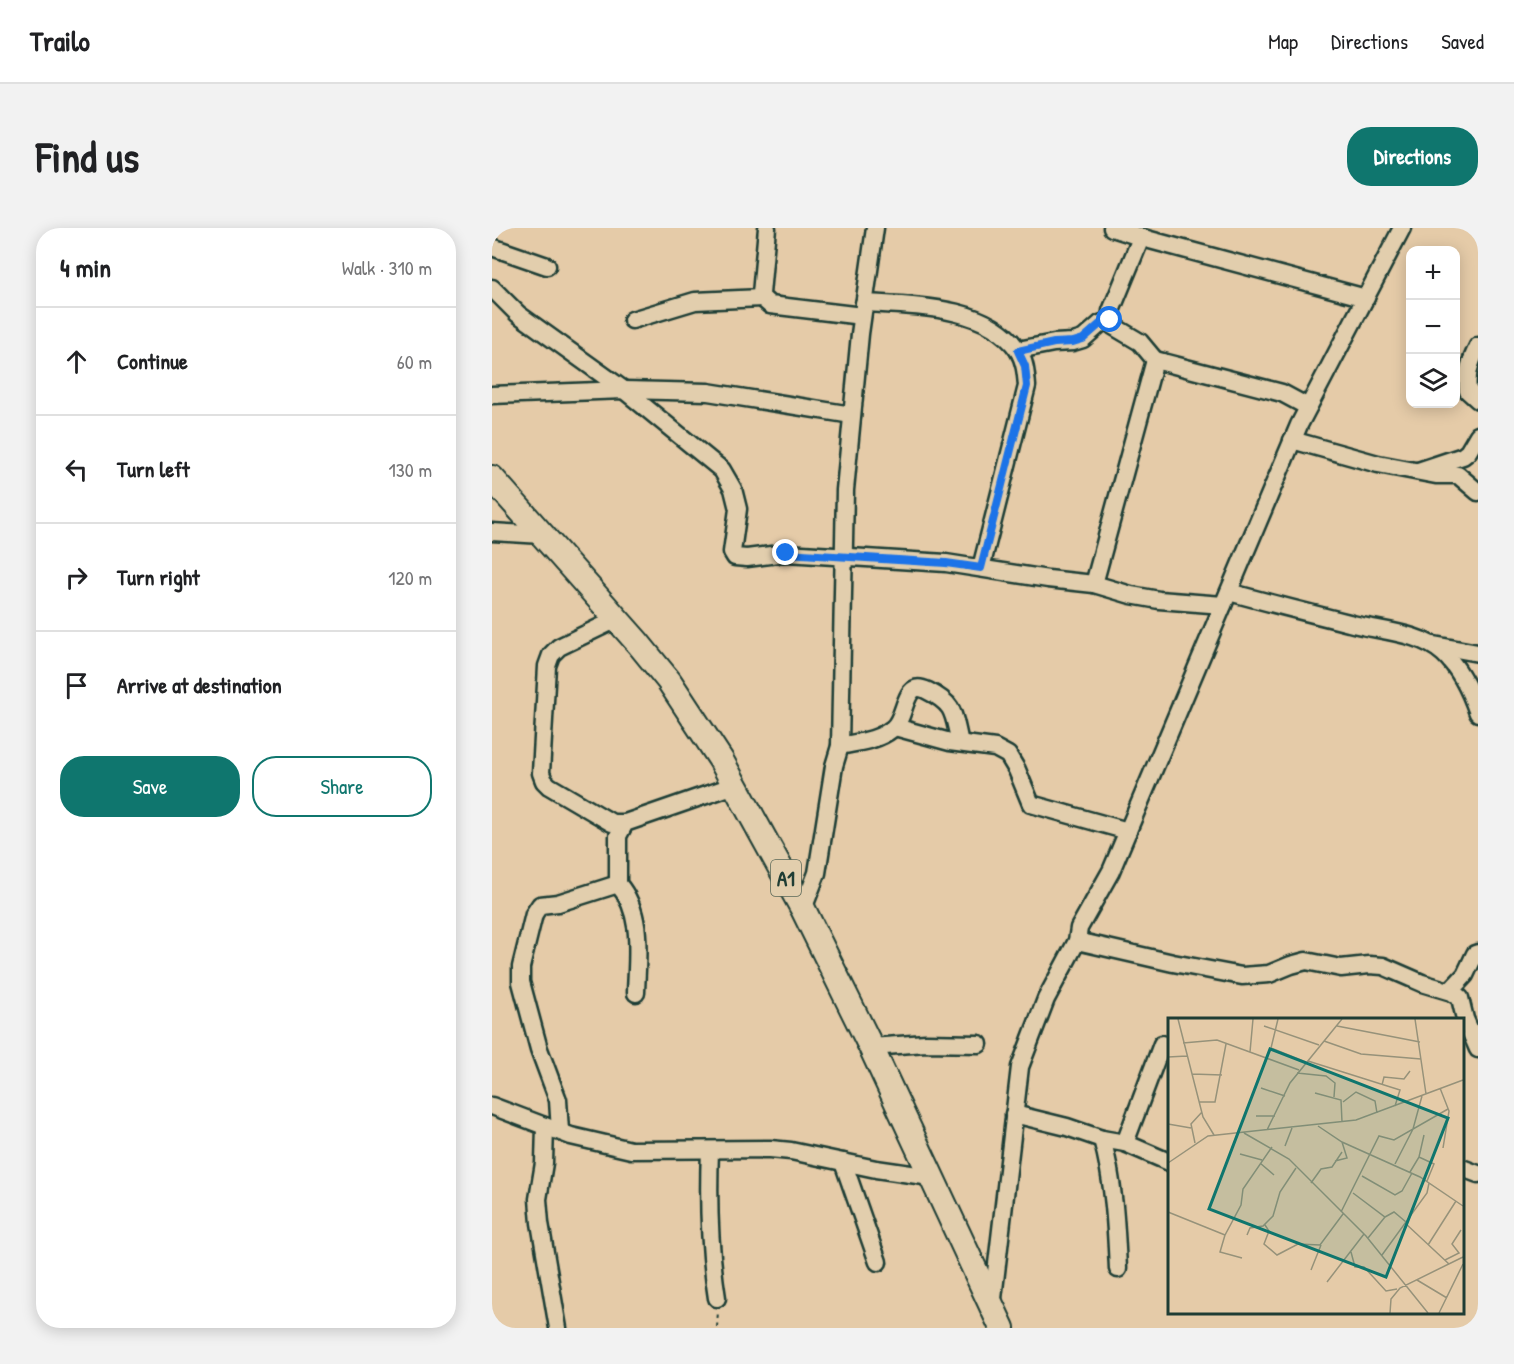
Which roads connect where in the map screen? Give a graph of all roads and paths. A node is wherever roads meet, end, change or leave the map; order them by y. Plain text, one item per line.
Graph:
1 (767, 228) edge
2 (874, 228) edge
3 (1112, 228) edge
4 (1402, 228) edge
5 (1149, 235) edge
6 (492, 247) edge
7 (547, 266) dead end
8 (492, 288) edge
9 (762, 298) junction
10 (1366, 298) junction
11 (863, 309) junction
12 (632, 320) dead end
13 (1110, 320) junction
14 (1478, 346) edge
15 (1018, 351) junction
16 (1155, 360) junction
17 (624, 390) junction
18 (492, 395) edge
19 (1478, 400) edge
20 (1308, 407) junction
21 (852, 415) junction
22 (1478, 435) edge
23 (1292, 441) junction
24 (1418, 472) junction
25 (492, 478) edge
26 (1478, 492) edge
27 (492, 532) edge
28 (542, 535) junction
29 (843, 556) junction
30 (981, 568) junction
31 (1094, 584) junction
32 (1226, 599) junction
33 (617, 619) junction
34 (1428, 643) junction
35 (1478, 653) edge
36 (1478, 713) edge
37 (895, 727) junction
38 (960, 743) junction
39 (840, 746) junction
40 (735, 785) junction
41 (619, 827) junction
42 (1128, 831) junction
43 (618, 884) junction
44 (803, 909) junction
45 (1077, 941) junction
46 (1478, 953) edge
47 (1450, 991) junction
48 (636, 993) dead end
49 (979, 1044) dead end
50 (1162, 1044) dead end
51 (870, 1047) junction
52 (1478, 1049) edge
53 (492, 1106) edge
54 (1014, 1114) junction
55 (552, 1129) junction
56 (1102, 1139) junction
57 (1125, 1143) junction
58 (710, 1150) junction
59 (843, 1162) junction
60 (1168, 1162) edge
61 (1463, 1169) edge
62 (1478, 1174) edge
63 (931, 1177) junction
64 (878, 1262) dead end
65 (1118, 1269) dead end
66 (717, 1298) joint
67 (997, 1318) edge
68 (558, 1328) edge
69 (717, 1328) edge

1 - 9 street
2 - 11 street
3 - 5 street
4 - 10 street
5 - 10 street
5 - 13 street
6 - 7 street
8 - 17 street
9 - 11 street
9 - 12 street
10 - 20 street
11 - 15 street
11 - 21 street
13 - 15 street
13 - 16 street
14 - 19 street
15 - 30 street
16 - 20 street
16 - 31 street
17 - 18 street
17 - 21 street
17 - 29 street
20 - 23 street
21 - 29 street
22 - 24 street
23 - 24 street
23 - 32 street
24 - 26 street
25 - 28 highway, A1
27 - 28 street
28 - 33 highway, A1
29 - 30 street
29 - 39 street
30 - 31 street
31 - 32 street
32 - 34 street
32 - 42 street
33 - 40 highway, A1
33 - 41 street
34 - 35 street
34 - 36 street
37 - 38 street
37 - 38 street
37 - 39 street
38 - 42 street
39 - 44 street
40 - 41 street
40 - 44 highway, A1
41 - 43 street
42 - 45 street
43 - 48 street
43 - 55 street
44 - 51 highway, A1
45 - 47 street
45 - 54 street
46 - 47 street
47 - 52 street
49 - 51 street
50 - 57 street
51 - 63 highway, A1
53 - 55 street
54 - 56 street
54 - 67 street
55 - 58 street
55 - 68 street
56 - 57 street
56 - 65 street
57 - 60 street
58 - 59 street
58 - 66 street
59 - 63 street
59 - 64 street
61 - 62 street
63 - 67 highway, A1
66 - 69 path

